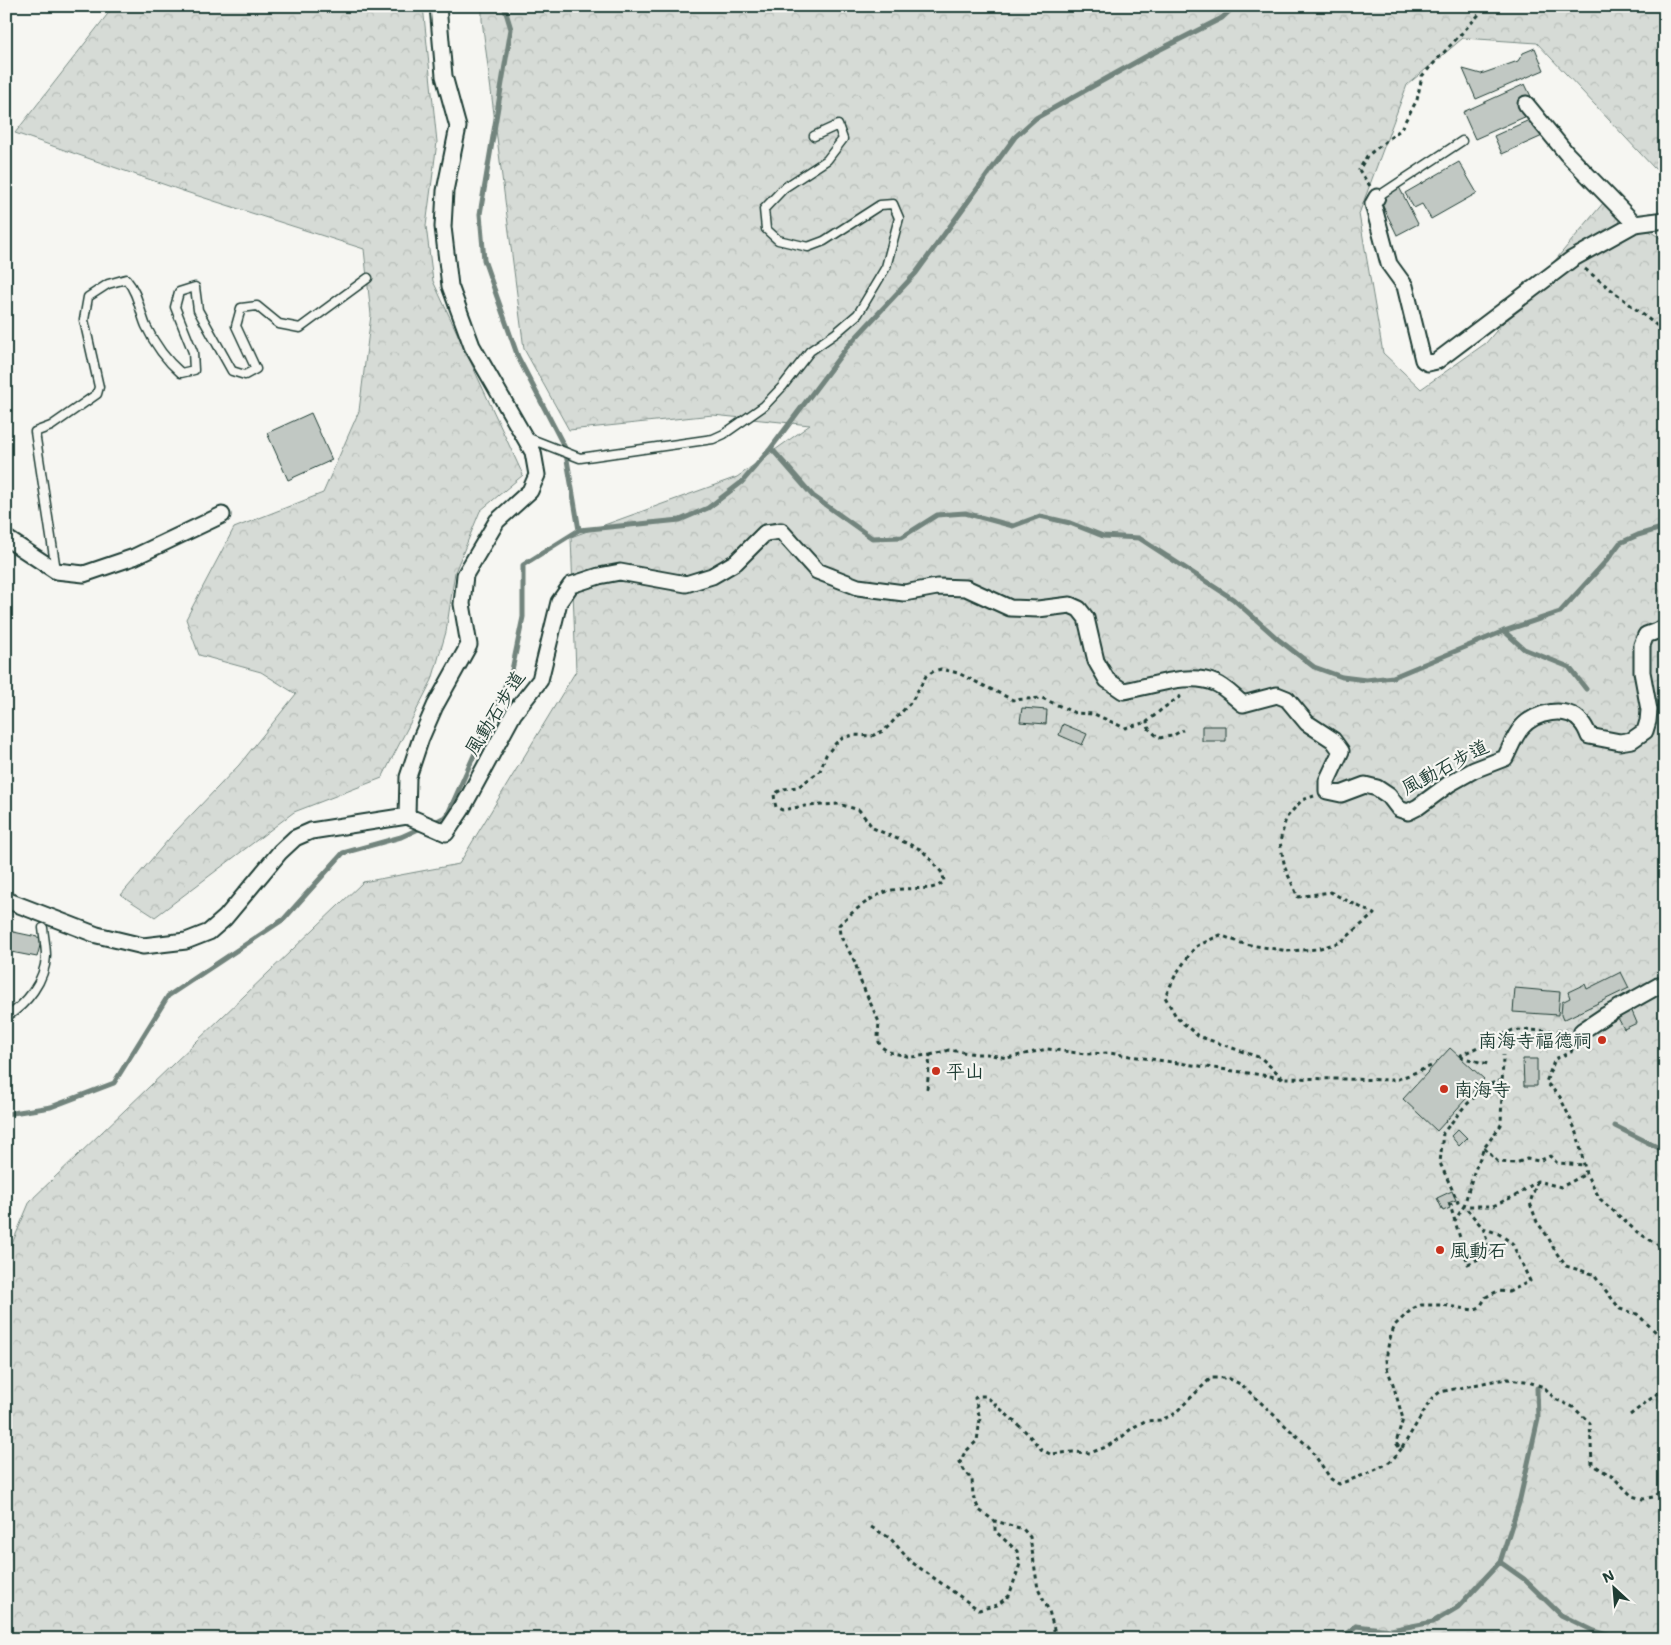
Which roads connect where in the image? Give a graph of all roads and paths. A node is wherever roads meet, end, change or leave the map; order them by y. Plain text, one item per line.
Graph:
1 (438, 6) edge
2 (1487, 6) edge
3 (1526, 104) dead end
4 (814, 136) dead end
5 (1462, 141) dead end
6 (1377, 197) junction
7 (1665, 220) edge
8 (1636, 224) junction
9 (1572, 259) junction
10 (368, 278) dead end
11 (1665, 332) edge
12 (524, 436) junction
13 (222, 514) dead end
14 (6, 538) edge
15 (56, 571) junction
16 (1665, 628) edge
17 (1183, 694) dead end
18 (1147, 722) junction
19 (1184, 730) dead end
20 (1327, 791) junction
21 (407, 816) junction
22 (6, 900) edge
23 (44, 928) dead end
24 (1665, 984) edge
25 (6, 1017) edge
26 (1582, 1031) junction
27 (930, 1055) junction
28 (1503, 1055) dead end
29 (1488, 1064) dead end
30 (1434, 1065) dead end
31 (1283, 1078) junction
32 (1503, 1080) junction
33 (927, 1089) dead end
34 (1484, 1148) junction
35 (1584, 1165) junction
36 (1586, 1174) junction
37 (1537, 1181) junction
38 (1464, 1206) junction
39 (1454, 1222) junction
40 (1483, 1228) junction
41 (1665, 1249) edge
42 (1665, 1343) edge
43 (1665, 1393) edge
44 (1630, 1414) dead end
45 (1402, 1448) junction
46 (1665, 1490) edge
47 (994, 1521) junction
48 (871, 1527) dead end
49 (1053, 1639) edge

1 - 12 street
2 - 6 path
3 - 8 street
4 - 12 lane
5 - 6 lane
6 - 9 street
7 - 8 street
8 - 9 street
9 - 11 path
10 - 15 lane
12 - 21 street
13 - 15 street
14 - 15 street
16 - 20 street, 風動石步道
17 - 18 path
18 - 19 path
18 - 27 path
20 - 21 street, 風動石步道
20 - 31 path
21 - 22 street
23 - 25 lane
24 - 26 street
26 - 29 path
26 - 35 path
27 - 31 path
27 - 33 path
28 - 32 path
30 - 31 path
32 - 34 path
32 - 39 path
34 - 35 path
34 - 38 path
35 - 36 path
36 - 37 path
36 - 41 path
37 - 38 path
37 - 42 path
38 - 39 path
38 - 40 path
39 - 40 path
40 - 45 path
43 - 44 path
45 - 46 path
45 - 47 path
47 - 48 path
47 - 49 path

